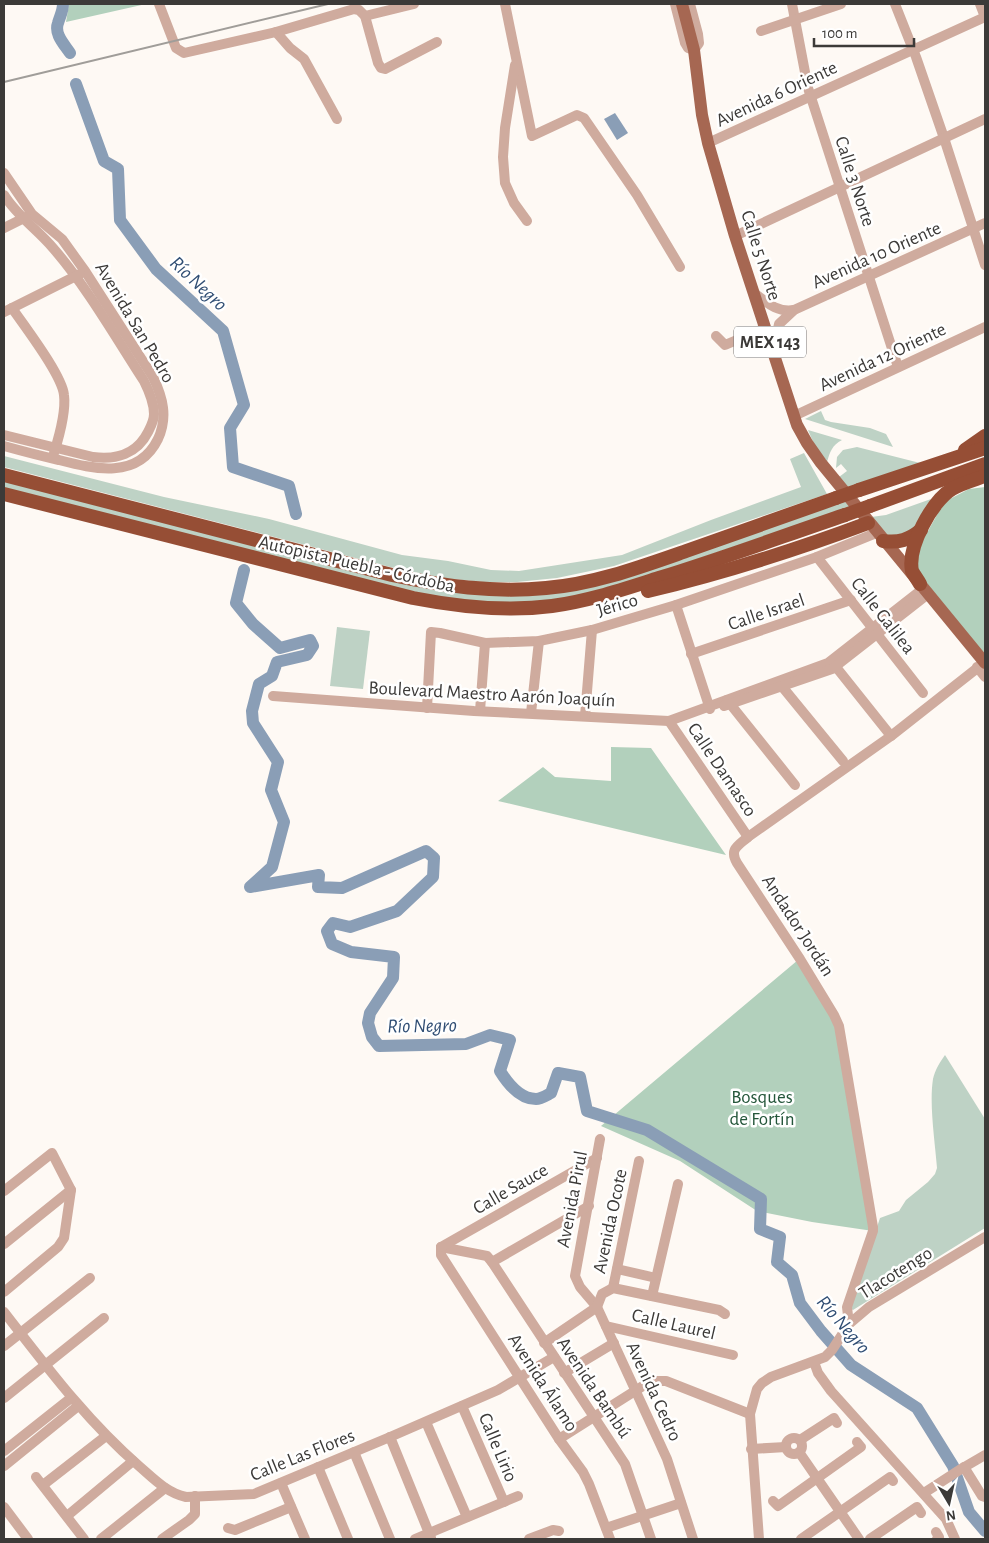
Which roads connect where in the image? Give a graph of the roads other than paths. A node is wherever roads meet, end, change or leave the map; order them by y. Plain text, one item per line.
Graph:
1 (160, 4) edge
2 (414, 4) edge
3 (505, 4) edge
4 (675, 4) edge
5 (682, 4) edge
6 (690, 4) edge
7 (792, 4) edge
8 (841, 4) edge
9 (895, 4) edge
10 (980, 4) edge
11 (365, 16) junction
12 (985, 17) edge
13 (796, 19) junction
14 (761, 31) dead end
15 (276, 32) junction
16 (437, 42) dead end
17 (694, 50) junction
18 (912, 50) junction
19 (516, 59) junction
20 (810, 96) junction
21 (337, 118) dead end
22 (985, 119) edge
23 (944, 138) junction
24 (708, 143) junction
25 (4, 173) edge
26 (840, 186) junction
27 (4, 195) edge
28 (27, 216) junction
29 (527, 221) dead end
30 (985, 223) edge
31 (4, 228) edge
32 (974, 228) junction
33 (735, 236) junction
34 (985, 265) edge
35 (680, 267) dead end
36 (85, 271) junction
37 (75, 276) junction
38 (869, 277) junction
39 (754, 293) junction
40 (8, 310) edge
41 (794, 310) junction
42 (985, 327) edge
43 (765, 328) junction
44 (716, 336) dead end
45 (773, 352) junction
46 (898, 367) junction
47 (794, 416) junction
48 (4, 435) edge
49 (985, 436) edge
50 (4, 446) edge
51 (56, 447) junction
52 (985, 448) edge
53 (53, 458) junction
54 (954, 458) junction
55 (985, 464) edge
56 (4, 475) edge
57 (985, 476) edge
58 (4, 494) edge
59 (921, 530) junction
60 (876, 532) junction
61 (817, 557) junction
62 (924, 589) junction
63 (851, 600) junction
64 (581, 601) junction
65 (676, 605) junction
66 (592, 630) junction
67 (874, 632) junction
68 (538, 641) junction
69 (485, 643) junction
70 (691, 654) junction
71 (833, 664) junction
72 (983, 664) edge
73 (985, 677) edge
74 (781, 684) junction
75 (923, 693) dead end
76 (273, 696) dead end
77 (728, 702) junction
78 (427, 708) junction
79 (708, 708) junction
80 (480, 711) junction
81 (531, 713) junction
82 (585, 716) junction
83 (669, 721) junction
84 (891, 736) junction
85 (843, 761) dead end
86 (795, 785) dead end
87 (748, 837) junction
88 (600, 1139) dead end
89 (597, 1158) junction
90 (639, 1162) dead end
91 (678, 1184) dead end
92 (71, 1190) junction
93 (4, 1191) edge
94 (589, 1206) junction
95 (985, 1237) edge
96 (4, 1244) edge
97 (441, 1248) junction
98 (492, 1262) junction
99 (576, 1265) joint
100 (617, 1269) junction
101 (90, 1278) dead end
102 (656, 1278) junction
103 (613, 1288) junction
104 (4, 1292) edge
105 (652, 1296) junction
106 (597, 1307) junction
107 (4, 1312) edge
108 (726, 1314) dead end
109 (104, 1318) dead end
110 (849, 1324) junction
111 (606, 1326) junction
112 (20, 1334) junction
113 (544, 1343) junction
114 (614, 1343) junction
115 (4, 1346) edge
116 (733, 1355) dead end
117 (554, 1357) junction
118 (814, 1362) junction
119 (45, 1365) junction
120 (564, 1373) junction
121 (520, 1378) junction
122 (635, 1390) junction
123 (4, 1398) edge
124 (74, 1402) junction
125 (462, 1406) junction
126 (750, 1414) junction
127 (594, 1416) junction
128 (426, 1422) junction
129 (837, 1423) dead end
130 (106, 1436) junction
131 (390, 1438) junction
132 (559, 1438) junction
133 (800, 1440) junction
134 (858, 1442) dead end
135 (786, 1447) junction
136 (751, 1449) junction
137 (4, 1452) edge
138 (354, 1452) junction
139 (799, 1452) junction
140 (985, 1455) edge
141 (133, 1461) junction
142 (4, 1466) edge
143 (318, 1467) junction
144 (962, 1468) junction
145 (36, 1477) dead end
146 (817, 1479) junction
147 (893, 1481) dead end
148 (281, 1483) junction
149 (43, 1485) junction
150 (165, 1488) junction
151 (924, 1493) junction
152 (195, 1496) junction
153 (518, 1496) dead end
154 (985, 1497) edge
155 (773, 1500) dead end
156 (504, 1502) junction
157 (681, 1503) junction
158 (4, 1507) edge
159 (291, 1507) junction
160 (840, 1511) junction
161 (921, 1513) dead end
162 (67, 1516) junction
163 (644, 1516) junction
164 (467, 1517) junction
165 (228, 1528) dead end
166 (606, 1528) junction
167 (559, 1531) dead end
168 (430, 1536) edge
169 (22, 1537) edge
170 (167, 1538) edge
171 (84, 1539) edge
172 (102, 1539) edge
173 (305, 1539) edge
174 (348, 1539) edge
175 (390, 1539) edge
176 (415, 1539) edge
177 (529, 1539) edge
178 (610, 1539) edge
179 (651, 1539) edge
180 (693, 1539) edge
181 (759, 1539) edge
182 (801, 1539) edge
183 (859, 1539) edge
184 (870, 1539) edge
185 (956, 1539) edge

1 - 15 street
2 - 11 street
3 - 19 street
4 - 17 street
5 - 17 main road, Calle 5 Norte / MEX 143
6 - 17 street
7 - 13 street, Calle 3 Norte
8 - 13 street
9 - 18 street
10 - 12 street
11 - 15 street
11 - 16 street
12 - 18 street, Avenida 6 Oriente
13 - 14 street
13 - 20 street, Calle 3 Norte
15 - 21 street
17 - 24 main road, Calle 5 Norte / MEX 143
18 - 20 street, Avenida 6 Oriente
18 - 23 street
19 - 29 street
19 - 35 street
20 - 24 street, Avenida 6 Oriente
20 - 26 street, Calle 3 Norte
22 - 23 street
23 - 26 street
23 - 32 street
24 - 33 main road, Calle 5 Norte / MEX 143
25 - 28 street, Avenida San Pedro
26 - 33 street
26 - 38 street, Calle 3 Norte
27 - 28 street, Avenida San Pedro
28 - 31 street
28 - 36 street, Avenida San Pedro
28 - 37 street, Avenida San Pedro
30 - 32 street, Avenida 10 Oriente
32 - 34 street
32 - 38 street, Avenida 10 Oriente
33 - 39 main road, Calle 5 Norte / MEX 143
36 - 37 street
36 - 53 street, Avenida San Pedro
37 - 40 street
37 - 51 street, Avenida San Pedro
38 - 41 street, Avenida 10 Oriente
38 - 46 street, Calle 3 Norte
39 - 41 street
39 - 43 main road, Calle 5 Norte / MEX 143
40 - 51 street
41 - 45 street
42 - 46 street, Avenida 12 Oriente
43 - 44 street
43 - 45 main road, Calle 5 Norte / MEX 143
45 - 47 main road, Calle 5 Norte / MEX 143
46 - 47 street, Avenida 12 Oriente
47 - 60 main road, Calle 5 Norte / MEX 143
48 - 51 street, Avenida San Pedro
49 - 54 highway
50 - 53 street, Avenida San Pedro
51 - 53 street
52 - 54 highway, Autopista Puebla - Córdoba
54 - 56 highway, Autopista Puebla - Córdoba, bridge
55 - 64 highway, Autopista Puebla - Córdoba, bridge
57 - 59 highway
58 - 64 highway, Autopista Puebla - Córdoba
59 - 60 highway
59 - 62 highway
60 - 61 street, Jérico
60 - 62 main road, MEX 143
60 - 64 highway
61 - 63 street, Calle Galilea
61 - 65 street, Jérico
62 - 67 street, Boulevard Maestro Aarón Joaquín
62 - 72 main road, MEX 143
63 - 67 street, Calle Galilea
63 - 70 street, Calle Israel
65 - 66 street, Jérico
65 - 70 street
66 - 68 street, Jérico
66 - 82 street
67 - 71 street, Boulevard Maestro Aarón Joaquín
67 - 75 street, Calle Galilea
68 - 69 street, Jérico
68 - 81 street
69 - 78 street, Jérico
69 - 80 street
70 - 79 street
71 - 74 street, Boulevard Maestro Aarón Joaquín
71 - 84 street
72 - 73 street
72 - 84 street, Andador Jordán
74 - 77 street, Boulevard Maestro Aarón Joaquín
74 - 85 street
76 - 78 street, Boulevard Maestro Aarón Joaquín
77 - 79 street, Boulevard Maestro Aarón Joaquín
77 - 86 street
78 - 80 street, Boulevard Maestro Aarón Joaquín
79 - 83 street, Boulevard Maestro Aarón Joaquín
80 - 81 street, Boulevard Maestro Aarón Joaquín
81 - 82 street, Boulevard Maestro Aarón Joaquín
82 - 83 street, Boulevard Maestro Aarón Joaquín
83 - 87 street, Calle Damasco
84 - 87 street, Andador Jordán
87 - 110 street, Andador Jordán
88 - 89 street, Avenida Pirul
89 - 94 street, Avenida Pirul
89 - 97 street, Calle Sauce
90 - 100 street, Avenida Ocote
91 - 102 street
92 - 93 street
92 - 96 street
92 - 104 street
94 - 98 street
94 - 99 street, Avenida Pirul
95 - 110 street, Tlacotengo
97 - 98 street
97 - 121 street, Avenida Álamo
98 - 113 street, Avenida Bambú
99 - 106 street, Avenida Cedro
100 - 102 street
100 - 103 street, Avenida Ocote
101 - 112 street
102 - 105 street
103 - 105 street
103 - 106 street
105 - 108 street
106 - 111 street, Avenida Cedro
106 - 113 street
107 - 112 street, Calle Las Flores
109 - 119 street
110 - 118 street, Tlacotengo
111 - 114 street, Avenida Cedro
111 - 116 street, Calle Laurel
112 - 115 street
112 - 119 street, Calle Las Flores
113 - 117 street, Avenida Bambú
114 - 120 street
114 - 122 street, Avenida Cedro
117 - 120 street, Avenida Bambú
117 - 121 street, Calle Las Flores
118 - 126 street, Tlacotengo
118 - 151 street
119 - 123 street
119 - 124 street, Calle Las Flores
120 - 127 street, Avenida Bambú
121 - 125 street, Calle Las Flores
121 - 132 street, Avenida Álamo
122 - 126 street
122 - 127 street
122 - 157 street, Avenida Cedro
124 - 130 street, Calle Las Flores
124 - 137 street
124 - 142 street
125 - 128 street, Calle Las Flores
125 - 156 street, Calle Lirio
126 - 136 street, Tlacotengo
127 - 132 street
127 - 163 street, Avenida Bambú
128 - 131 street, Calle Las Flores
128 - 164 street
129 - 133 street
130 - 141 street, Calle Las Flores
130 - 149 street
131 - 138 street, Calle Las Flores
131 - 168 street
132 - 166 street, Avenida Álamo
133 - 135 street
133 - 139 street
134 - 146 street
135 - 136 street
135 - 139 street
136 - 181 street, Tlacotengo
138 - 143 street, Calle Las Flores
138 - 175 street
139 - 146 street
140 - 144 street
141 - 150 street, Calle Las Flores
141 - 162 street
143 - 148 street, Calle Las Flores
143 - 174 street
144 - 151 street
144 - 154 street
145 - 149 street
146 - 155 street
146 - 160 street
147 - 160 street
148 - 152 street, Calle Las Flores
148 - 159 street
149 - 162 street
150 - 152 street, Calle Las Flores
150 - 172 street
151 - 185 street
152 - 170 street
153 - 156 street
156 - 164 street
157 - 163 street
157 - 180 street, Avenida Cedro
158 - 169 street
159 - 165 street
159 - 173 street
160 - 182 street
160 - 183 street
161 - 184 street
162 - 171 street
163 - 166 street
163 - 179 street, Avenida Bambú
164 - 168 street
166 - 178 street, Avenida Álamo
167 - 177 street
168 - 176 street

